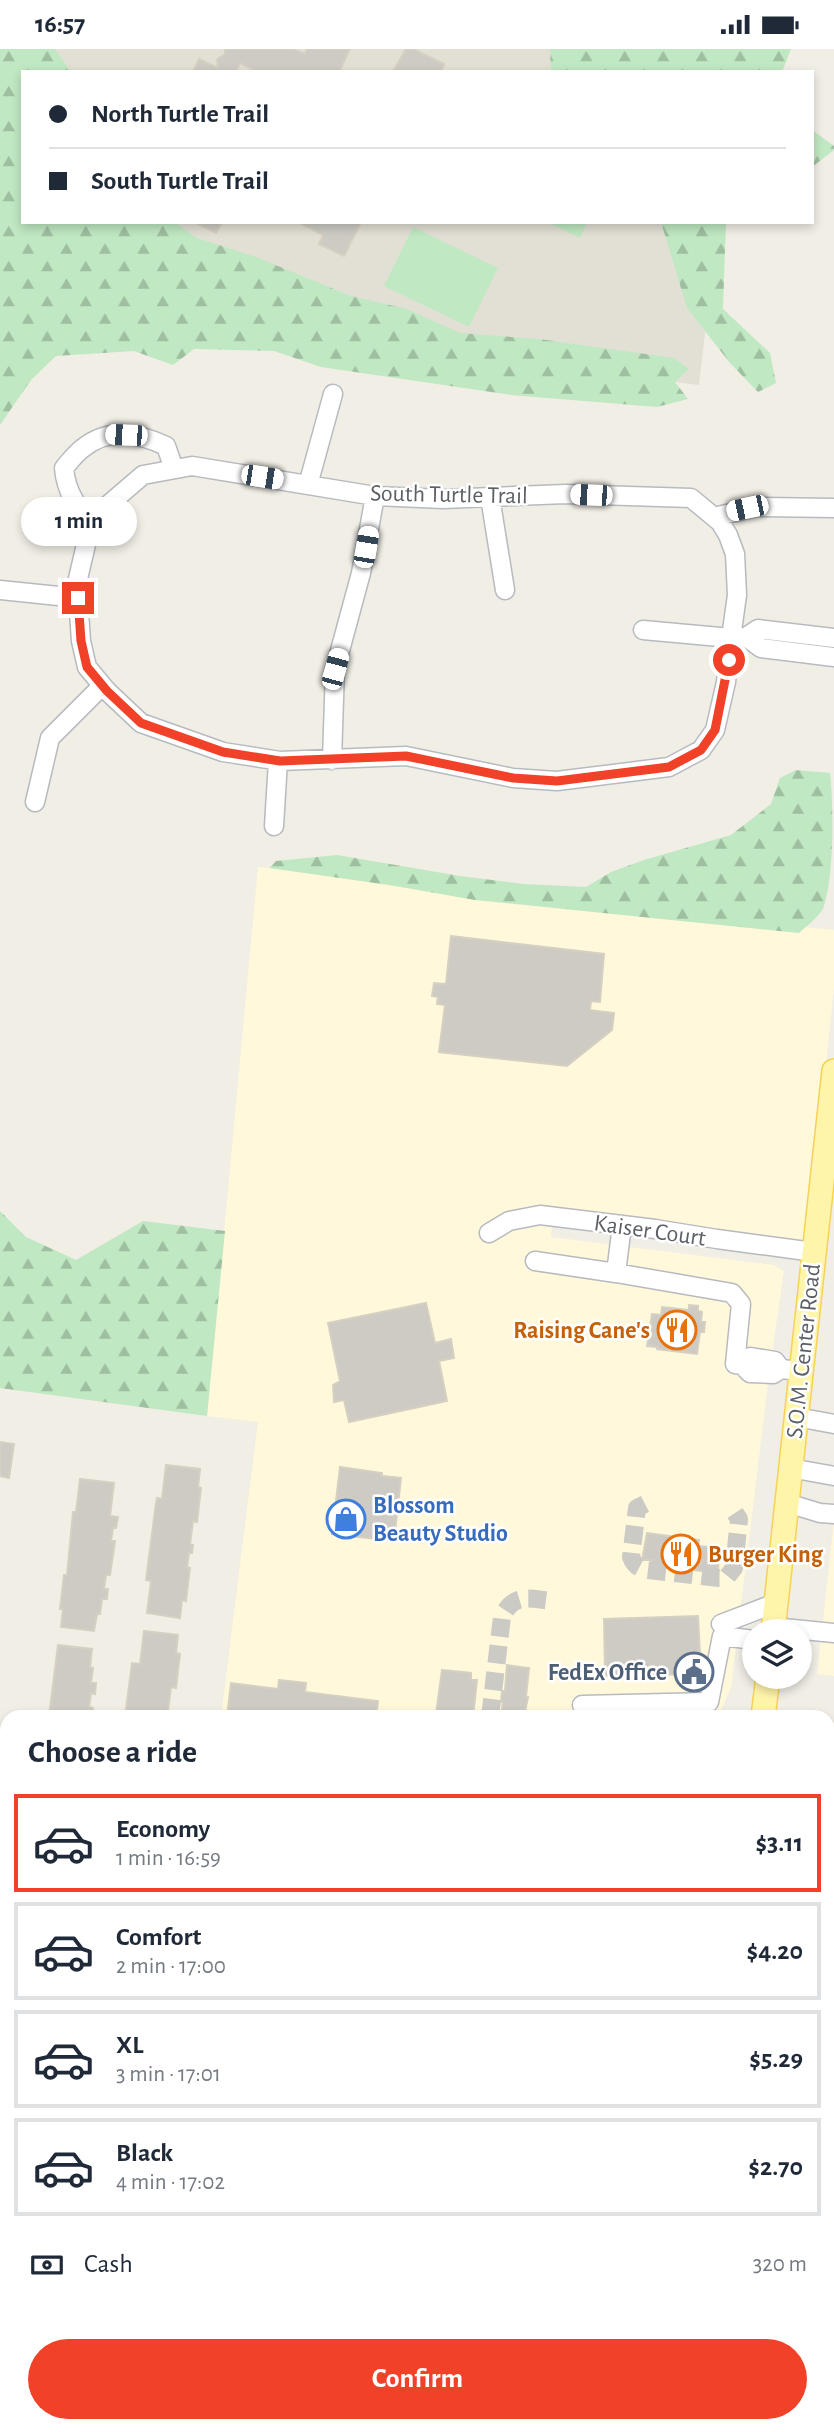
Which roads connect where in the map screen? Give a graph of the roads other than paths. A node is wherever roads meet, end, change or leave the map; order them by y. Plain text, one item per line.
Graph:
1 (333, 394) dead end
2 (174, 469) junction
3 (308, 485) junction
4 (375, 496) junction
5 (490, 497) junction
6 (834, 508) edge
7 (714, 517) junction
8 (94, 527) junction
9 (0, 590) edge
10 (505, 590) dead end
11 (78, 598) junction
12 (643, 630) dead end
13 (739, 637) junction
14 (834, 638) edge
15 (834, 657) edge
16 (102, 686) junction
17 (332, 760) junction
18 (278, 761) junction
19 (35, 802) dead end
20 (274, 826) dead end
21 (834, 1079) edge
22 (622, 1225) junction
23 (489, 1233) dead end
24 (814, 1252) junction
25 (535, 1261) dead end
26 (617, 1273) junction
27 (791, 1370) junction
28 (796, 1417) junction
29 (834, 1424) edge
30 (790, 1468) junction
31 (834, 1476) edge
32 (787, 1503) junction
33 (834, 1514) edge
34 (776, 1603) junction
35 (771, 1619) edge
36 (722, 1630) junction
37 (742, 1631) edge
38 (812, 1633) edge
39 (834, 1633) edge
40 (767, 1689) edge
41 (582, 1705) dead end
42 (765, 1710) edge

1 - 3 street
2 - 3 street, South Turtle Trail
2 - 8 street, South Turtle Trail
2 - 8 street
3 - 4 street, South Turtle Trail
4 - 5 street, South Turtle Trail
4 - 17 street
5 - 7 street, South Turtle Trail
5 - 10 street
6 - 7 street
7 - 13 street, South Turtle Trail
8 - 11 street, South Turtle Trail
9 - 11 street
11 - 16 street, South Turtle Trail
12 - 13 street
13 - 14 street
13 - 15 street
13 - 17 street, South Turtle Trail
16 - 18 street, South Turtle Trail
16 - 19 street
17 - 18 street, South Turtle Trail
18 - 20 street
21 - 24 main road, S.O.M. Center Road
22 - 23 street, Kaiser Court
22 - 24 street, Kaiser Court
22 - 26 street
24 - 27 main road, S.O.M. Center Road
25 - 26 street
26 - 27 street
27 - 28 main road, S.O.M. Center Road
28 - 29 street
28 - 30 main road, S.O.M. Center Road
30 - 31 street
30 - 32 main road, S.O.M. Center Road
32 - 33 street
32 - 34 main road, S.O.M. Center Road
34 - 35 main road, S.O.M. Center Road
34 - 36 street
36 - 37 street
36 - 41 street
38 - 39 street
40 - 42 main road

